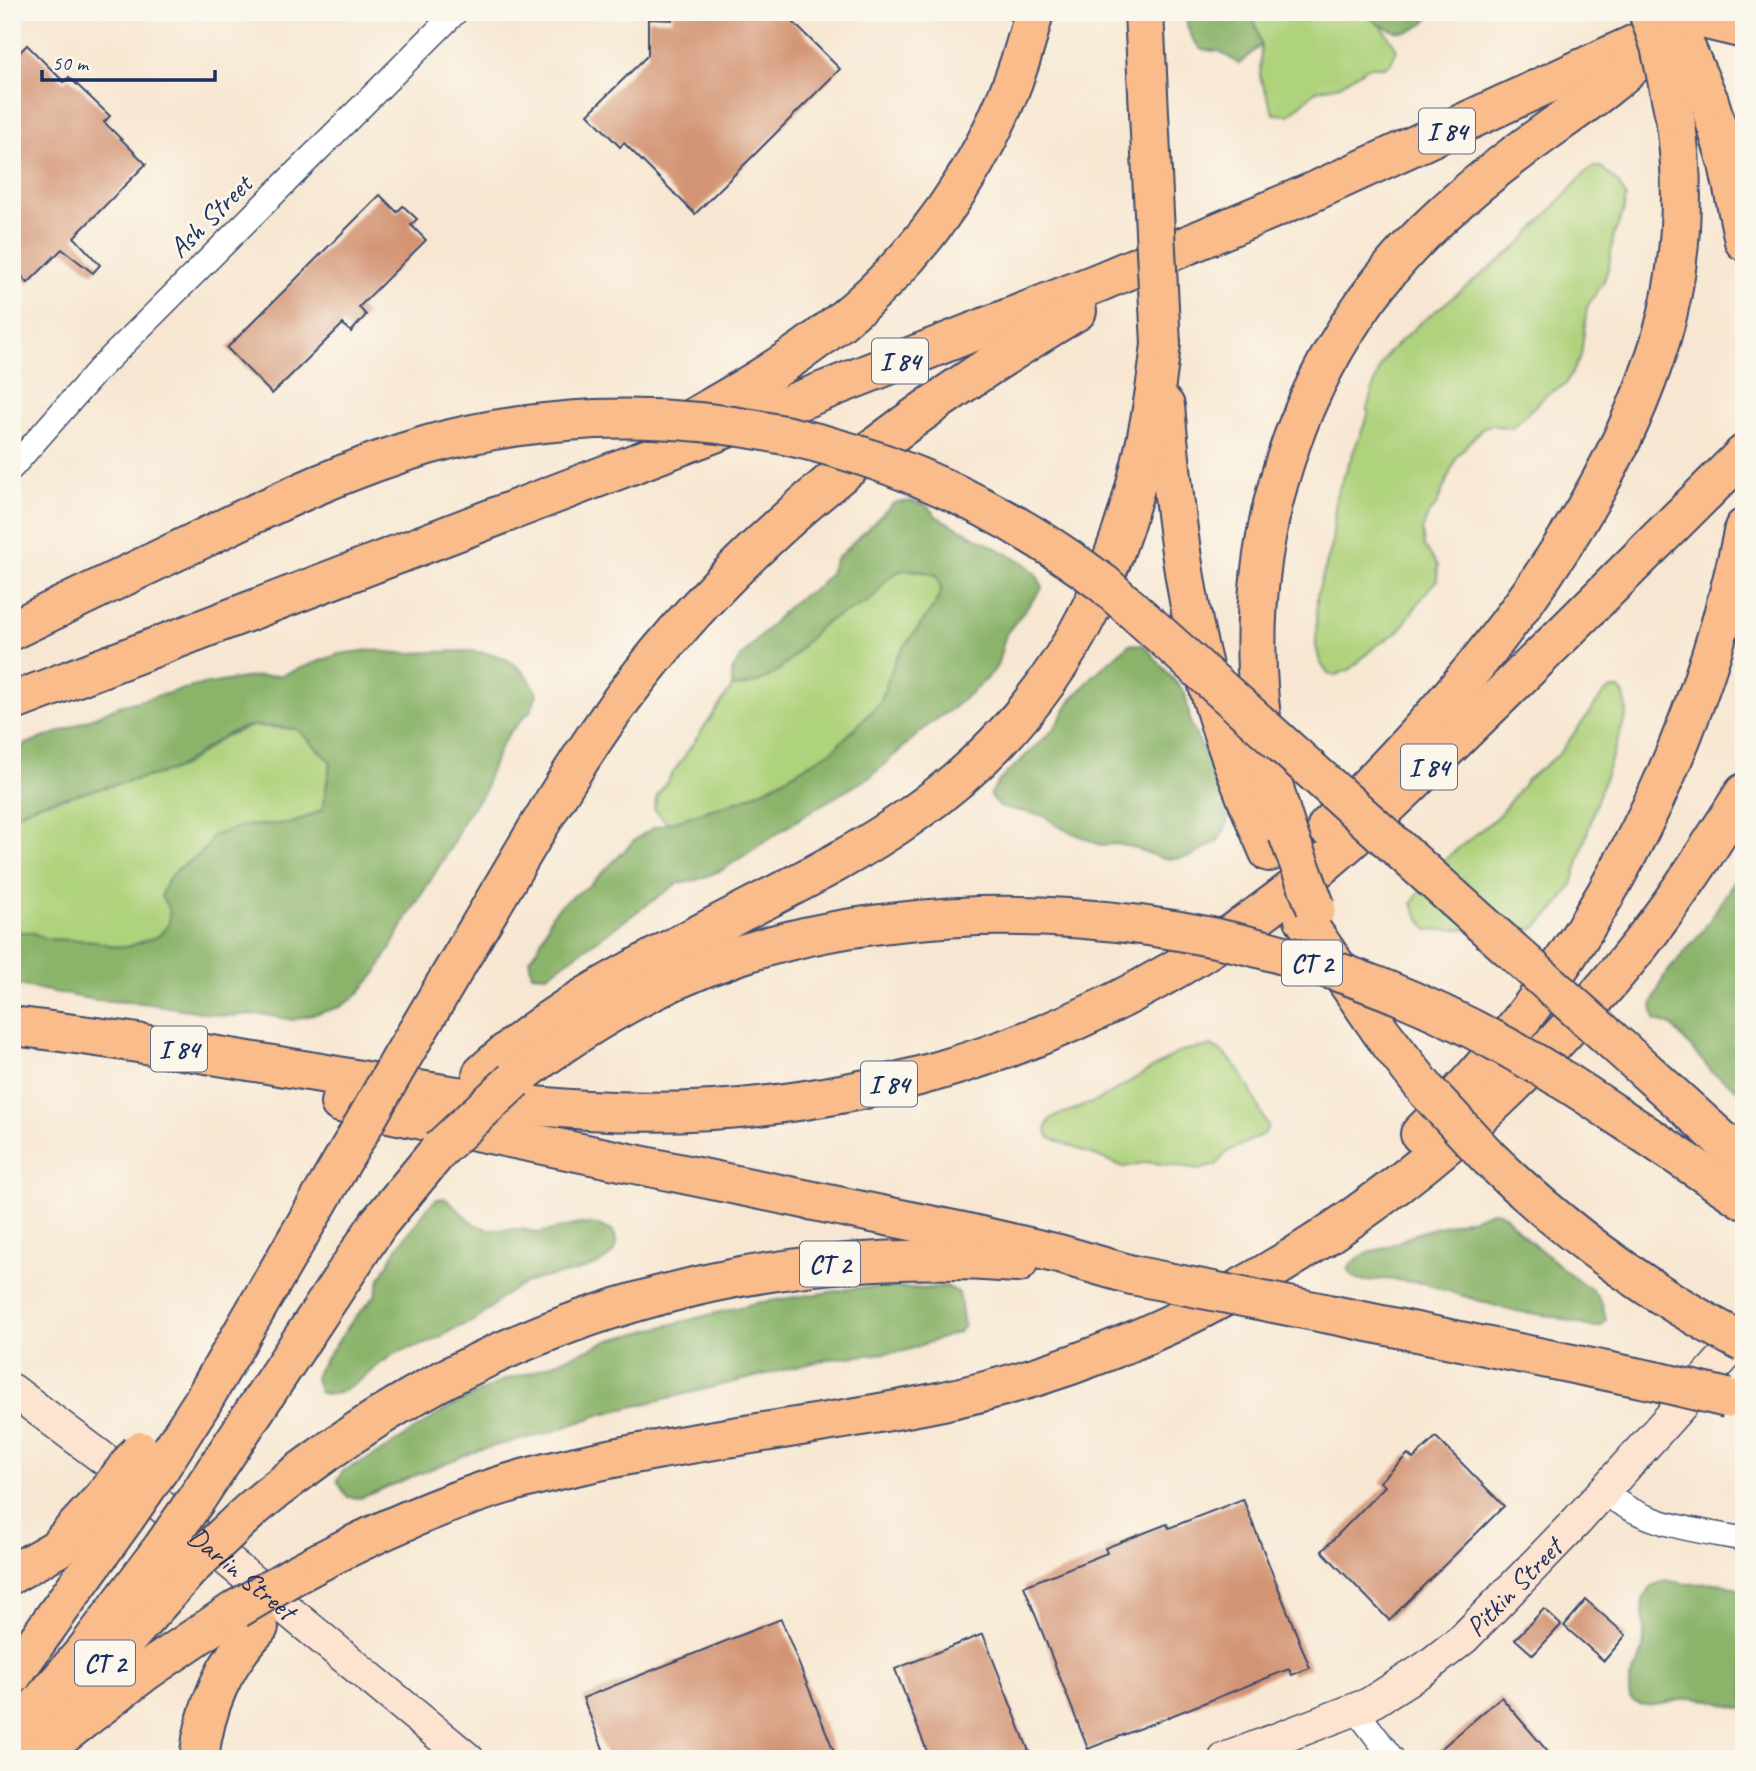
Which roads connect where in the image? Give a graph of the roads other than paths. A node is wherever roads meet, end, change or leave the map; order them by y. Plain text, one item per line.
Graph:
1 (456, 12) edge
2 (1034, 12) edge
3 (1144, 12) edge
4 (1705, 12) edge
5 (1669, 16) edge
6 (1744, 29) edge
7 (1704, 104) junction
8 (1744, 131) edge
9 (1226, 230) junction
10 (1744, 241) edge
11 (1161, 344) junction
12 (1744, 454) edge
13 (12, 468) edge
14 (572, 487) junction
15 (1743, 532) edge
16 (12, 630) edge
17 (12, 702) edge
18 (1744, 793) edge
19 (1278, 843) junction
20 (1070, 1024) junction
21 (12, 1026) edge
22 (498, 1077) junction
23 (1744, 1160) edge
24 (1744, 1200) edge
25 (1277, 1266) junction
26 (1132, 1275) junction
27 (1733, 1334) edge
28 (12, 1390) edge
29 (1735, 1401) edge
30 (1603, 1492) junction
31 (115, 1508) junction
32 (1744, 1539) edge
33 (176, 1558) junction
34 (12, 1574) edge
35 (248, 1618) junction
36 (12, 1676) edge
37 (1355, 1709) junction
38 (12, 1736) edge
39 (23, 1759) edge
40 (32, 1759) edge
41 (200, 1759) edge
42 (468, 1759) edge
43 (1225, 1759) edge
44 (1393, 1759) edge

1 - 13 street, Ash Street
2 - 14 highway
3 - 11 highway, bridge
4 - 5 highway, I 84
5 - 6 highway, bridge
5 - 7 highway
5 - 7 highway, bridge
5 - 9 highway, I 84
5 - 19 highway
7 - 8 highway
7 - 10 highway
7 - 20 highway
9 - 14 highway, I 84
9 - 31 highway, bridge
11 - 19 highway
11 - 22 highway
12 - 20 highway, I 84
14 - 17 highway, I 84
15 - 25 highway
16 - 23 highway, bridge
18 - 25 highway
19 - 27 highway, bridge
20 - 21 highway, I 84
21 - 26 highway
22 - 24 highway, CT 2, bridge
22 - 33 highway, CT 2, bridge
25 - 35 highway
26 - 29 highway, CT 2, bridge
26 - 33 highway, CT 2, bridge
27 - 30 main road, Pitkin Street
28 - 42 main road, Darlin Street
30 - 32 street
30 - 37 main road, Pitkin Street
31 - 34 highway
31 - 36 highway
33 - 38 highway, CT 2
33 - 39 highway, CT 2
35 - 40 highway
35 - 41 highway
37 - 43 main road, Pitkin Street
37 - 44 street

